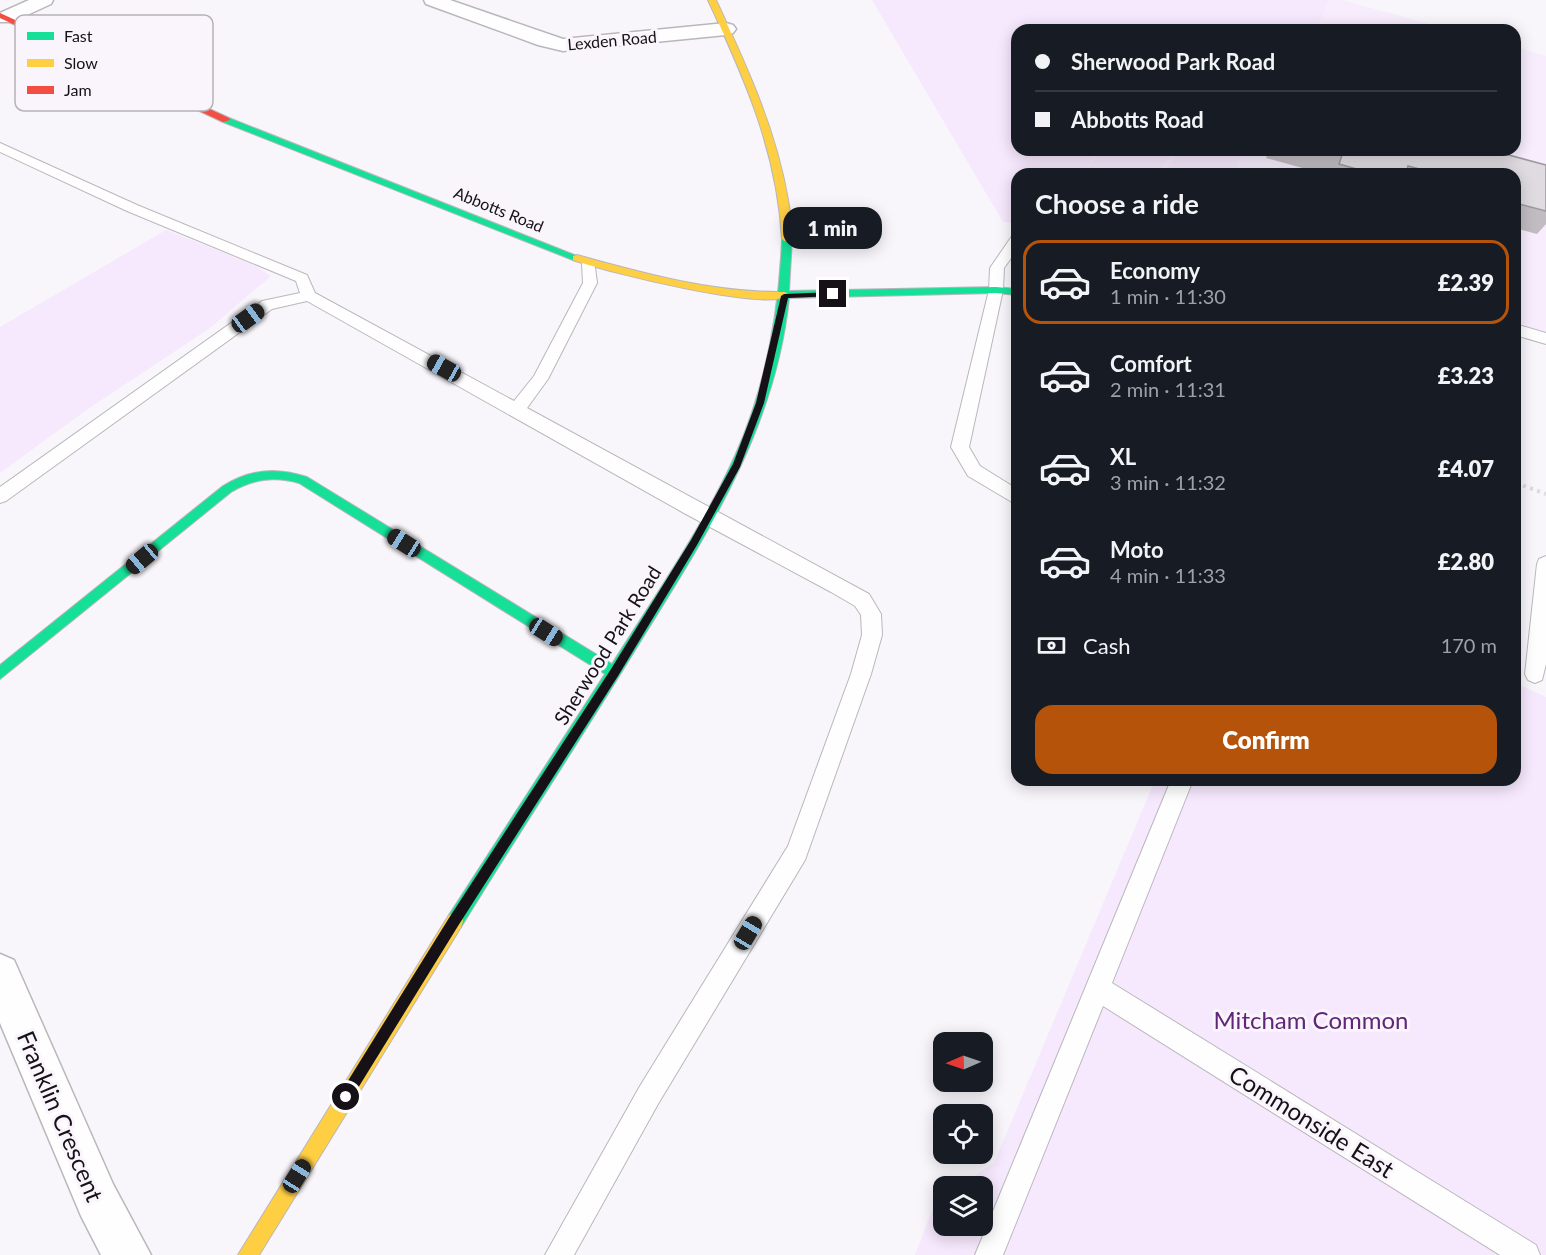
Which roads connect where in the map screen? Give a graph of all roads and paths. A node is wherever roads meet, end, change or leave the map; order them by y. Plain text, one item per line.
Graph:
1 (44, 0) edge
2 (433, 0) edge
3 (712, 0) edge
4 (3, 16) edge
5 (726, 29) junction
6 (203, 111) edge
7 (0, 147) edge
8 (1011, 248) edge
9 (589, 263) junction
10 (996, 290) junction
11 (1011, 291) edge
12 (309, 296) junction
13 (784, 296) junction
14 (1521, 330) edge
15 (1546, 339) edge
16 (517, 408) junction
17 (1521, 485) edge
18 (1011, 494) edge
19 (1546, 494) edge
20 (0, 496) edge
21 (708, 518) junction
22 (1546, 564) edge
23 (0, 673) edge
24 (615, 673) junction
25 (1535, 674) dead end
26 (1180, 786) edge
27 (0, 974) edge
28 (1097, 988) junction
29 (127, 1255) edge
30 (248, 1255) edge
31 (559, 1255) edge
32 (989, 1255) edge
33 (1526, 1255) edge

1 - 4 street
2 - 5 street, Lexden Road
3 - 5 street, Sherwood Park Road
5 - 13 street, Sherwood Park Road
6 - 9 street, Abbotts Road
7 - 12 lane
8 - 10 lane
9 - 13 street, Abbotts Road
9 - 16 lane
10 - 11 street, Abbotts Road
10 - 13 street, Abbotts Road
10 - 18 lane
12 - 16 lane
12 - 20 lane
13 - 21 street, Sherwood Park Road
14 - 15 lane
16 - 21 lane
17 - 19 path
21 - 24 street, Sherwood Park Road
21 - 31 lane
22 - 25 lane
23 - 24 street
24 - 30 street, Sherwood Park Road
26 - 28 lane
27 - 29 street, Franklin Crescent
28 - 32 lane
28 - 33 lane, Commonside East

